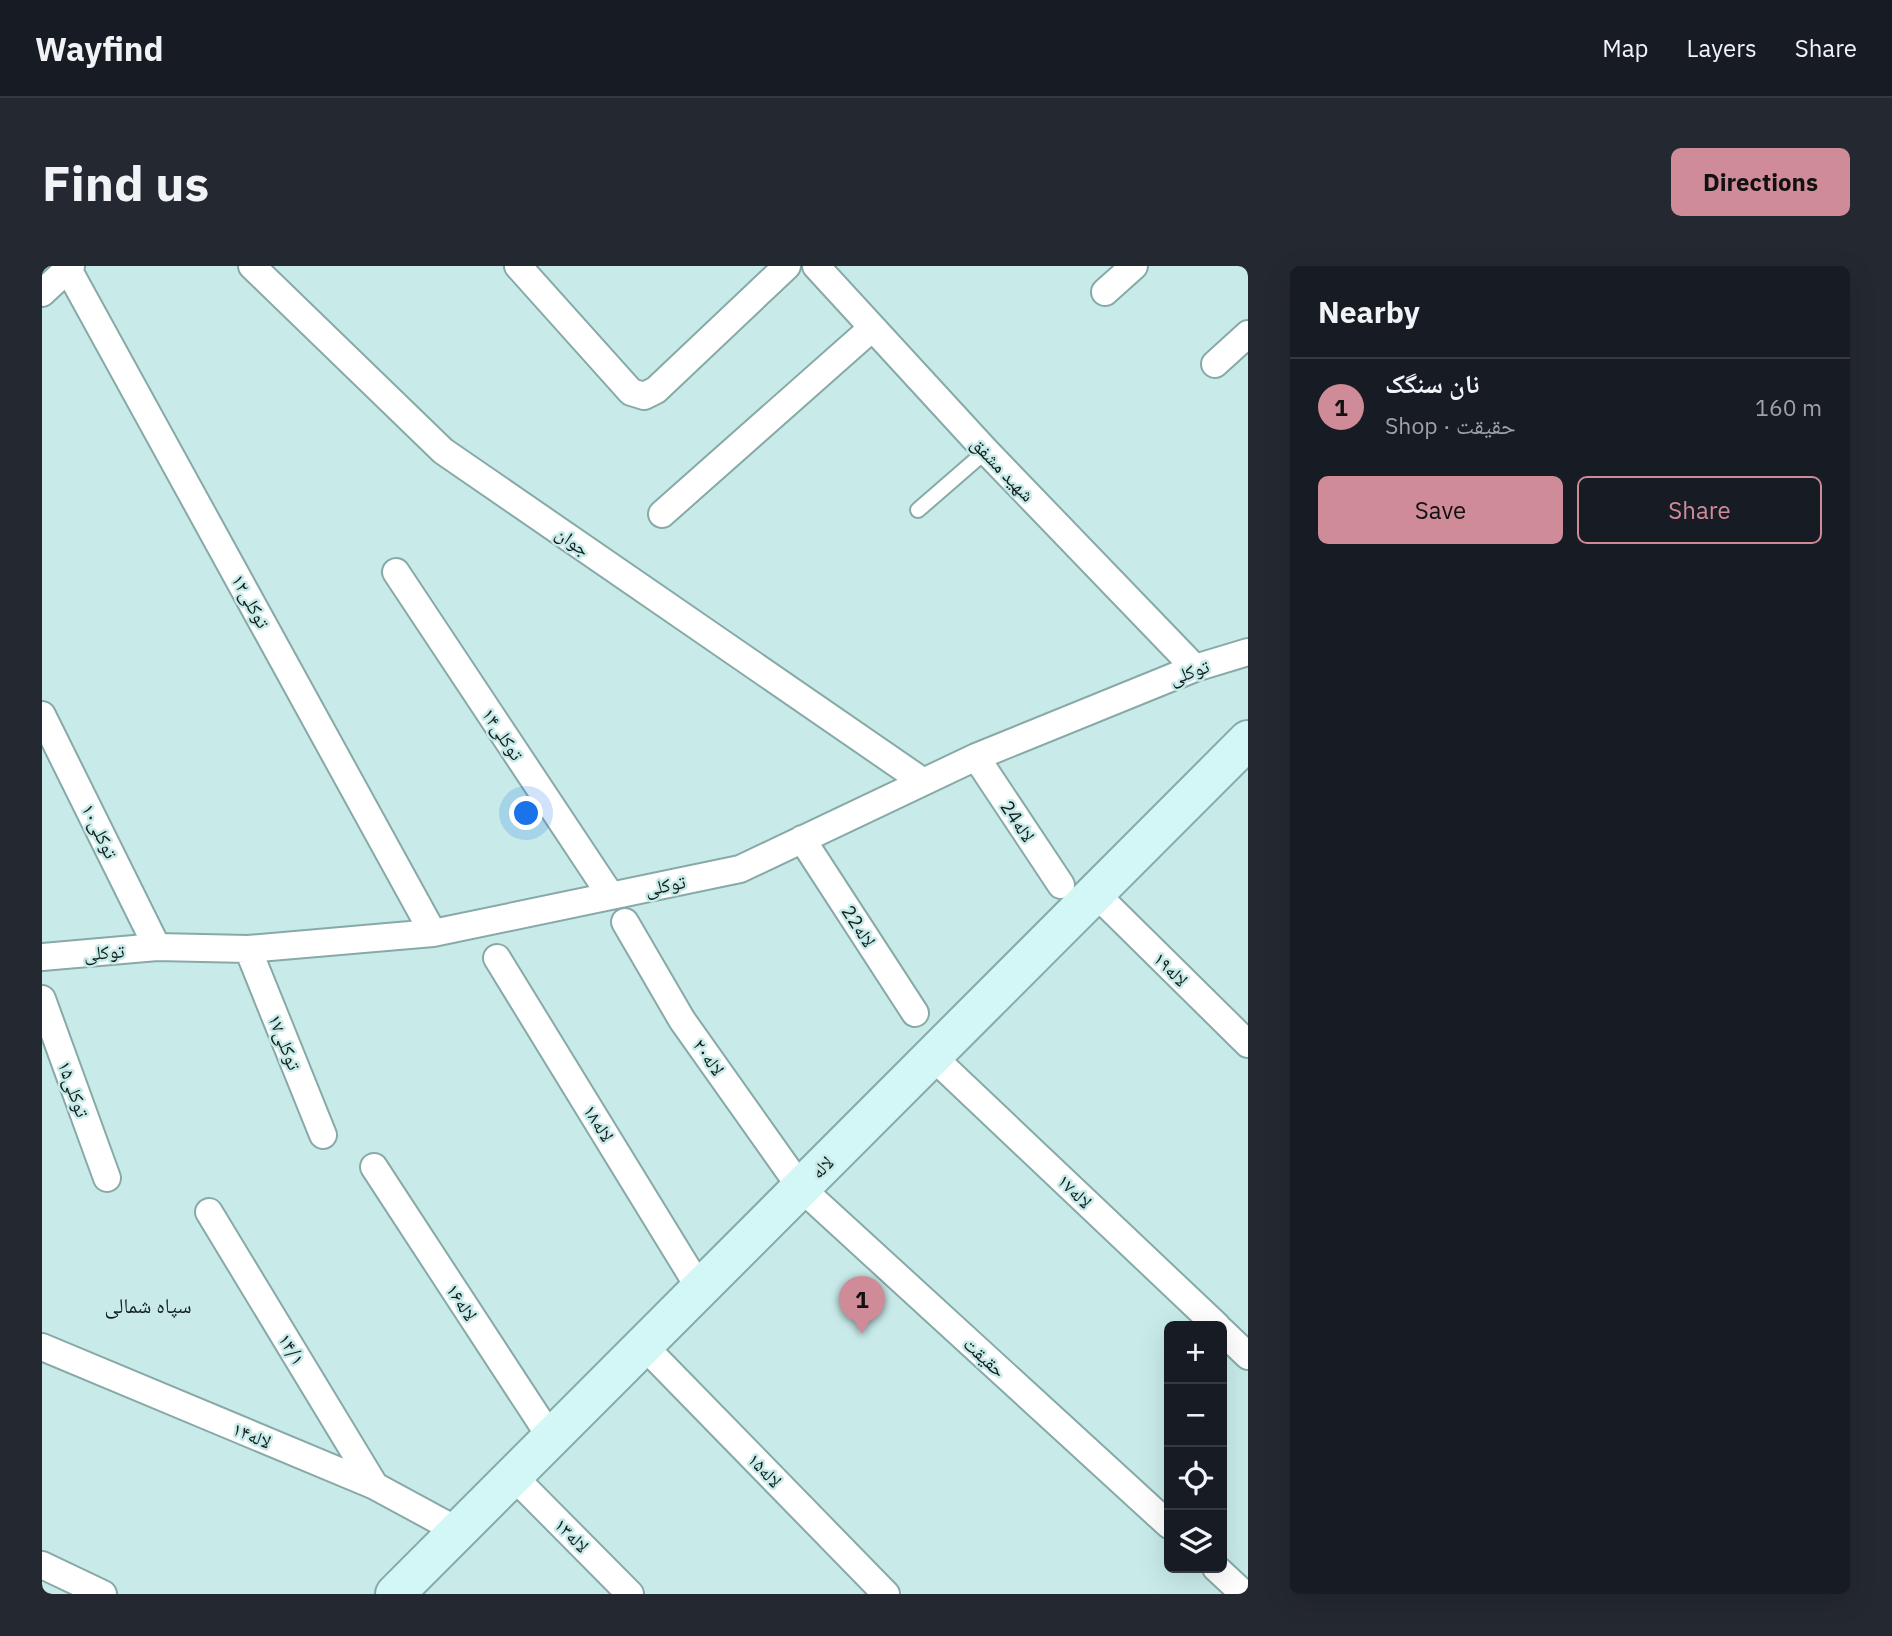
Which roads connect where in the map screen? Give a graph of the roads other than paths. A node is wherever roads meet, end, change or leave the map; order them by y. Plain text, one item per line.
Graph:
1 (252, 266) edge
2 (518, 266) edge
3 (787, 266) edge
4 (816, 266) edge
5 (1134, 266) edge
6 (70, 268) edge
7 (1105, 292) dead end
8 (42, 293) edge
9 (872, 328) junction
10 (1248, 334) edge
11 (1215, 364) dead end
12 (986, 451) junction
13 (918, 510) dead end
14 (662, 514) dead end
15 (396, 572) dead end
16 (1248, 652) edge
17 (1195, 668) junction
18 (42, 715) edge
19 (1248, 740) edge
20 (975, 757) junction
21 (922, 781) junction
22 (802, 839) junction
23 (1078, 889) junction
24 (611, 896) junction
25 (625, 922) dead end
26 (433, 933) junction
27 (157, 947) junction
28 (248, 949) junction
29 (42, 957) edge
30 (497, 958) dead end
31 (42, 999) edge
32 (915, 1013) dead end
33 (1248, 1044) edge
34 (932, 1056) junction
35 (323, 1135) dead end
36 (374, 1167) dead end
37 (107, 1178) dead end
38 (801, 1188) junction
39 (209, 1212) dead end
40 (700, 1289) junction
41 (1212, 1321) edge
42 (1227, 1336) edge
43 (643, 1346) junction
44 (42, 1347) edge
45 (1248, 1356) edge
46 (551, 1438) junction
47 (513, 1476) junction
48 (375, 1486) junction
49 (1164, 1520) edge
50 (458, 1531) junction
51 (42, 1564) edge
52 (1221, 1573) edge
53 (103, 1594) edge
54 (395, 1594) edge
55 (630, 1594) edge
56 (886, 1594) edge
57 (1244, 1594) edge

1 - 21 street, جوان
2 - 3 street
4 - 9 street, شهید مشفق
5 - 7 street
6 - 8 street
6 - 26 street, توکلی۱۲
9 - 12 street, شهید مشفق
9 - 14 street
10 - 11 street
12 - 13 lane
12 - 17 street, شهید مشفق
15 - 24 street, توکلی۱۴
16 - 17 street, توکلی
17 - 20 street, توکلی
18 - 27 street, ۱۰توکلی
19 - 23 street, لاله
20 - 21 street, توکلی
20 - 23 street, 24لاله
21 - 22 street, توکلی
22 - 24 street, توکلی
22 - 32 street, 22لاله
23 - 33 street, لاله۱۹
23 - 34 street, لاله
24 - 26 street, توکلی
25 - 38 street, لاله۲۰
26 - 28 street, توکلی
27 - 28 street, توکلی
27 - 29 street, توکلی
28 - 35 street, توکلی۱۷
30 - 40 street, لاله۱۸
31 - 37 street, توکلی۱۵
34 - 38 street, لاله
34 - 41 street, لاله۱۷
36 - 46 street, لاله۱۶
38 - 40 street, لاله
38 - 49 street, حقیقت
39 - 48 street, ۱۴/۱
40 - 43 street, لاله
42 - 45 street
43 - 46 street, لاله
43 - 56 street, لاله۱۵
44 - 48 street, لاله۱۴
46 - 47 street, لاله
47 - 50 street, لاله
47 - 55 street, لاله۱۳
48 - 50 street, لاله۱۴
50 - 54 street, لاله
51 - 53 street
52 - 57 street

